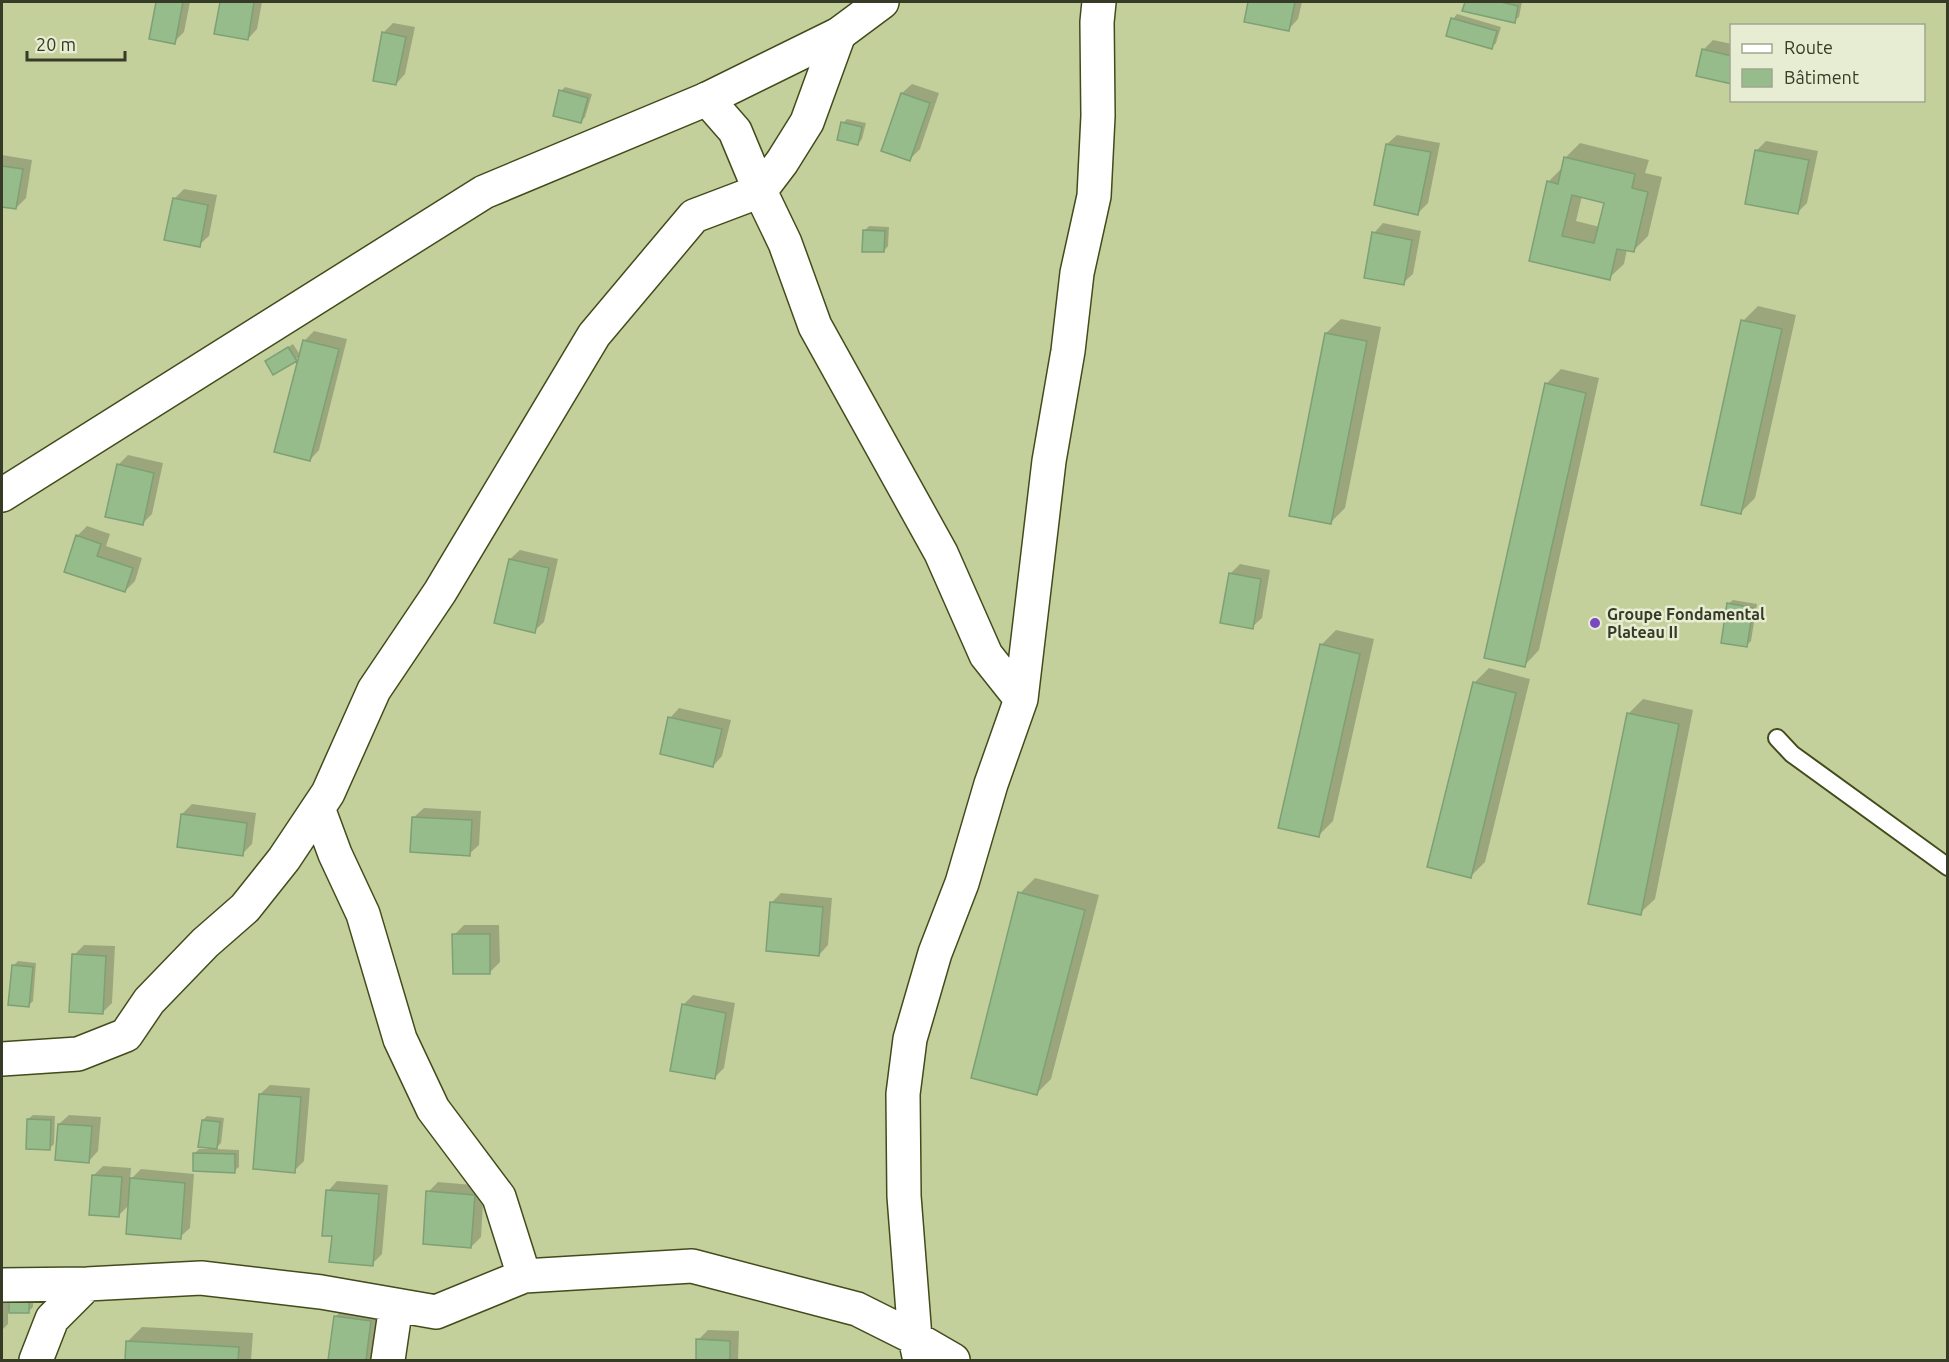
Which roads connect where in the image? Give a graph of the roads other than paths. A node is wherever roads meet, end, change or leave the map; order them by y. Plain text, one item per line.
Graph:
1 (882, 2) edge
2 (1099, 2) edge
3 (839, 34) junction
4 (707, 99) junction
5 (760, 190) junction
6 (2, 495) edge
7 (1021, 699) junction
8 (1777, 738) dead end
9 (318, 808) junction
10 (1947, 867) edge
11 (2, 1059) edge
12 (524, 1276) junction
13 (87, 1284) junction
14 (2, 1285) edge
15 (396, 1305) junction
16 (917, 1349) edge
17 (36, 1360) edge
18 (388, 1360) edge
19 (953, 1360) edge

1 - 3 street
2 - 7 street
3 - 4 street
3 - 5 street
4 - 5 street
4 - 6 street
5 - 7 street
5 - 9 street
7 - 16 street
8 - 10 lane
9 - 11 street
9 - 12 street
12 - 15 street
12 - 16 street
13 - 14 street
13 - 15 street
13 - 17 street
15 - 18 street
16 - 19 street

